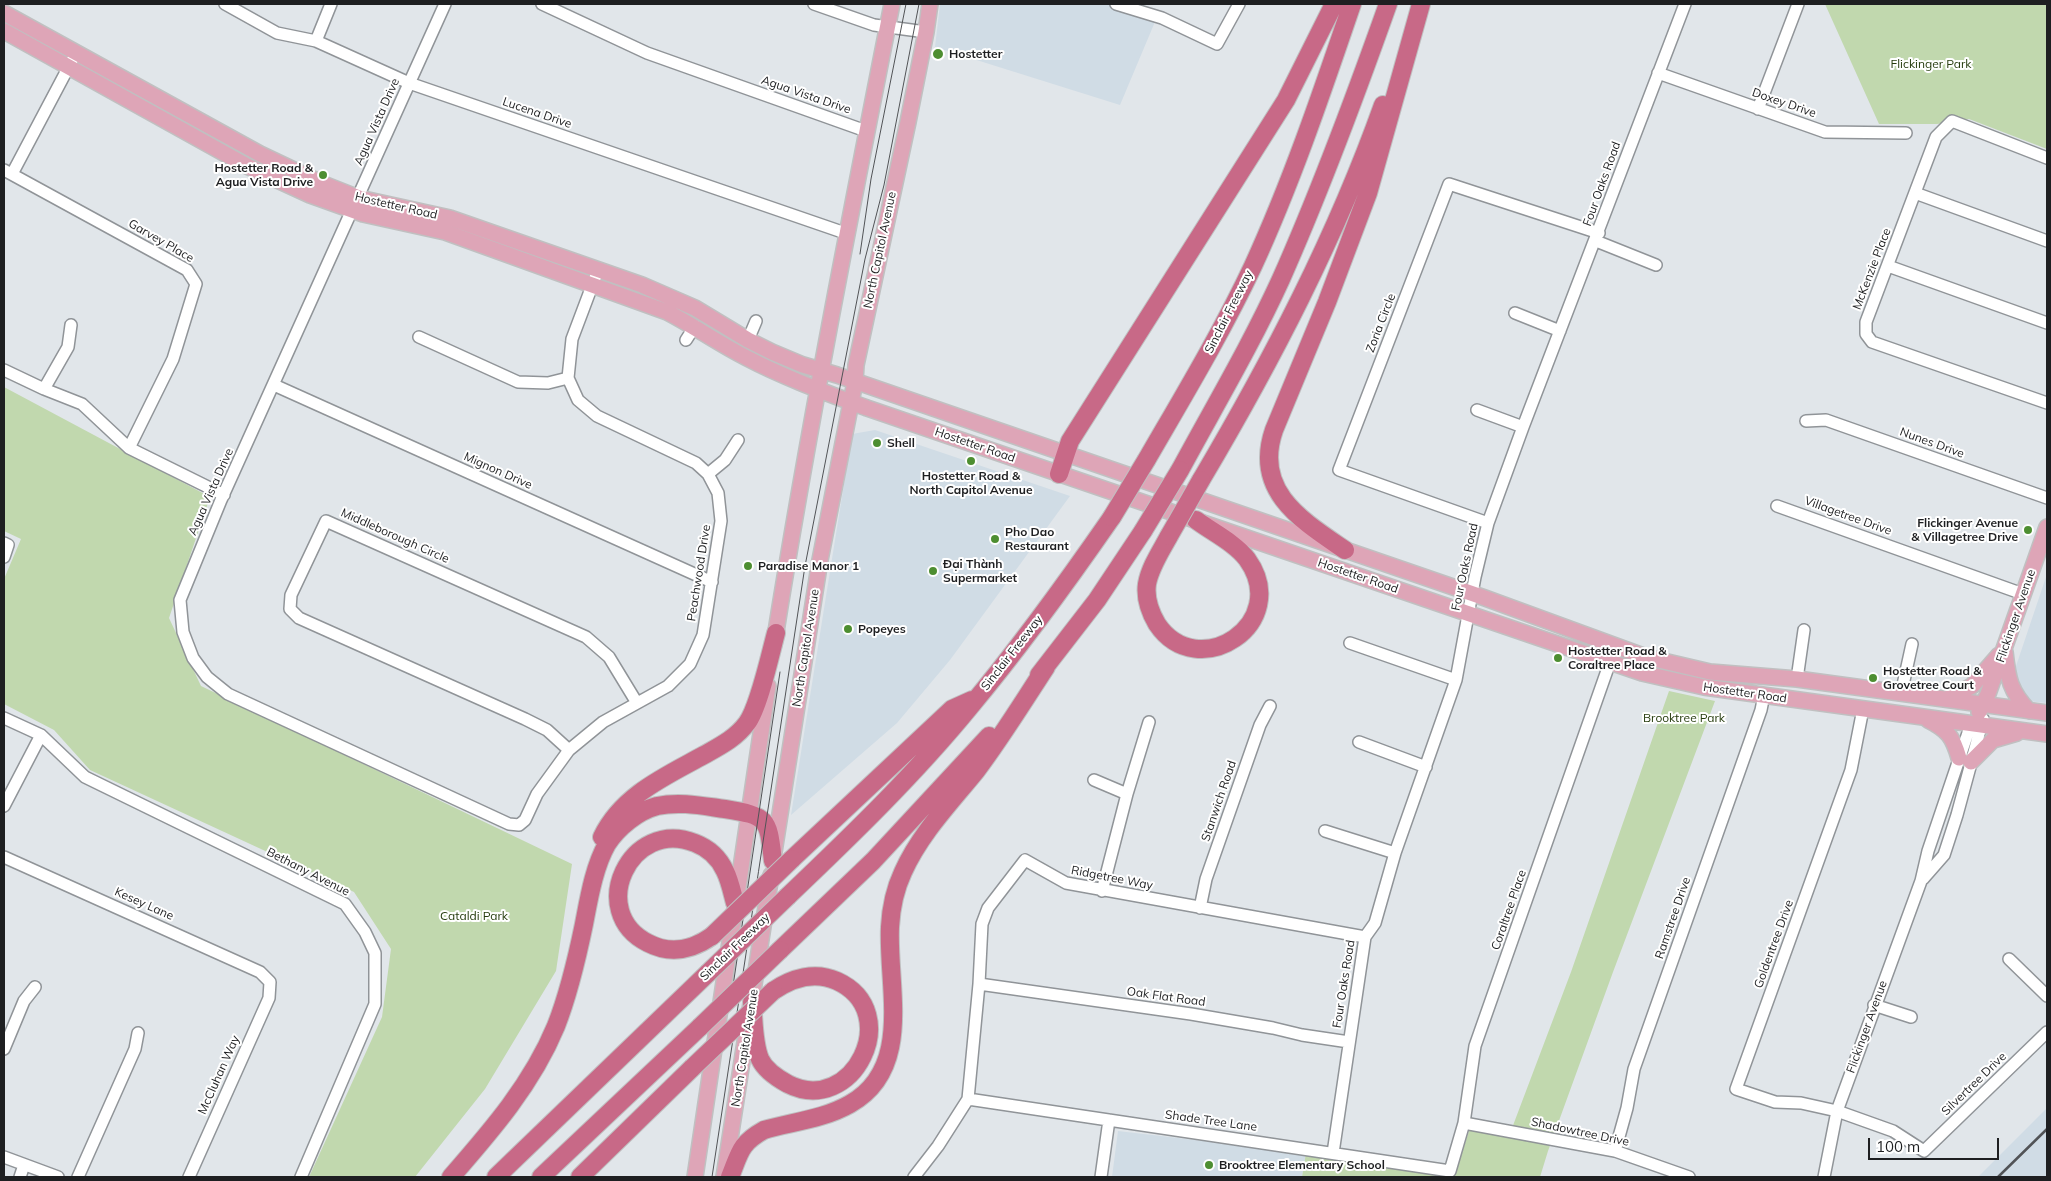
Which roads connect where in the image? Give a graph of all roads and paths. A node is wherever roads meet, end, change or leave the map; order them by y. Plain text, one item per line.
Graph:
1 (225, 4) edge
2 (331, 4) edge
3 (445, 4) edge
4 (542, 4) edge
5 (814, 4) edge
6 (892, 4) edge
7 (930, 4) edge
8 (1116, 4) edge
9 (1238, 4) edge
10 (1334, 4) edge
11 (1352, 4) edge
12 (1388, 4) edge
13 (1420, 4) edge
14 (1685, 4) edge
15 (1798, 4) edge
16 (4, 14) edge
17 (887, 27) junction
18 (4, 31) edge
19 (926, 32) junction
20 (316, 41) junction
21 (76, 53) junction
22 (69, 66) junction
23 (1658, 73) junction
24 (409, 83) junction
25 (1758, 109) junction
26 (866, 131) junction
27 (1906, 133) dead end
28 (2047, 158) edge
29 (8, 172) edge
30 (1915, 194) junction
31 (356, 205) junction
32 (848, 234) junction
33 (1597, 237) junction
34 (2047, 241) edge
35 (1656, 265) dead end
36 (1888, 266) junction
37 (598, 270) junction
38 (592, 284) junction
39 (1515, 313) dead end
40 (756, 321) dead end
41 (2047, 323) edge
42 (71, 325) dead end
43 (695, 326) junction
44 (1560, 331) junction
45 (419, 337) dead end
46 (686, 340) dead end
47 (748, 340) junction
48 (4, 370) edge
49 (822, 370) junction
50 (568, 378) junction
51 (855, 382) junction
52 (274, 385) junction
53 (44, 389) junction
54 (818, 390) junction
55 (851, 402) junction
56 (2047, 404) edge
57 (1477, 410) dead end
58 (1806, 421) dead end
59 (1523, 427) junction
60 (738, 440) dead end
61 (129, 448) junction
62 (1064, 454) junction
63 (708, 474) junction
64 (1059, 474) junction
65 (224, 495) junction
66 (2047, 498) edge
67 (1777, 506) dead end
68 (1196, 520) junction
69 (1488, 523) junction
70 (2047, 527) edge
71 (6, 544) edge
72 (1345, 550) junction
73 (4, 557) edge
74 (712, 582) junction
75 (1472, 594) junction
76 (2023, 594) junction
77 (1469, 614) junction
78 (1804, 630) dead end
79 (776, 633) junction
80 (1350, 643) dead end
81 (1912, 644) dead end
82 (2005, 648) junction
83 (1610, 662) junction
84 (1046, 667) junction
85 (1797, 679) junction
86 (1456, 680) junction
87 (1901, 694) junction
88 (1764, 695) junction
89 (977, 698) junction
90 (1946, 700) junction
91 (637, 703) junction
92 (1984, 705) junction
93 (1270, 706) dead end
94 (1863, 709) junction
95 (2029, 710) junction
96 (2047, 713) edge
97 (1923, 717) junction
98 (4, 718) edge
99 (1149, 722) dead end
100 (1976, 724) junction
101 (2027, 731) junction
102 (2047, 734) edge
103 (41, 735) junction
104 (1359, 742) dead end
105 (569, 750) junction
106 (1965, 760) junction
107 (1426, 767) junction
108 (1094, 780) dead end
109 (1127, 794) junction
110 (4, 806) edge
111 (749, 813) junction
112 (518, 825) joint
113 (1325, 831) dead end
114 (1395, 853) junction
115 (4, 857) edge
116 (773, 862) junction
117 (1922, 881) junction
118 (1102, 891) junction
119 (590, 893) junction
120 (735, 903) junction
121 (1200, 908) junction
122 (1365, 938) junction
123 (2009, 959) dead end
124 (270, 982) joint
125 (979, 984) junction
126 (35, 987) dead end
127 (2047, 996) edge
128 (752, 1002) junction
129 (1874, 1005) junction
130 (1911, 1017) dead end
131 (2047, 1032) edge
132 (138, 1034) dead end
133 (1349, 1042) junction
134 (4, 1049) edge
135 (968, 1098) junction
136 (1837, 1111) junction
137 (1109, 1120) junction
138 (1464, 1123) junction
139 (1333, 1152) junction
140 (1614, 1152) junction
141 (4, 1157) edge
142 (24, 1165) junction
143 (1450, 1171) joint
144 (20, 1177) edge
145 (58, 1177) edge
146 (78, 1177) edge
147 (189, 1177) edge
148 (301, 1177) edge
149 (451, 1177) edge
150 (496, 1177) edge
151 (541, 1177) edge
152 (580, 1177) edge
153 (695, 1177) edge
154 (724, 1177) edge
155 (730, 1177) edge
156 (914, 1177) edge
157 (1101, 1177) edge
158 (1689, 1177) edge
159 (1824, 1177) edge

1 - 20 street, Lucena Drive
2 - 20 street
3 - 24 street, Agua Vista Drive
4 - 26 street, Agua Vista Drive
5 - 17 street
6 - 17 main road
7 - 19 main road, North Capitol Avenue
8 - 9 street
10 - 62 highway
11 - 89 highway, Sinclair Freeway, bridge
12 - 84 highway, bridge
13 - 68 highway, bridge
13 - 72 highway
14 - 23 street, Four Oaks Road
15 - 25 street
16 - 21 main road, Hostetter Road
17 - 19 street
17 - 26 main road
18 - 22 main road, Hostetter Road
19 - 51 main road, North Capitol Avenue
20 - 24 street, Lucena Drive
21 - 22 street
21 - 31 main road, Hostetter Road
22 - 29 street
22 - 31 main road, Hostetter Road
23 - 25 street, Doxey Drive
23 - 33 street, Four Oaks Road
24 - 31 street, Agua Vista Drive
24 - 32 street, Lucena Drive
25 - 27 street, Doxey Drive
26 - 32 main road
28 - 30 street, McKenzie Place
29 - 61 street, Garvey Place
30 - 34 street
30 - 36 street, McKenzie Place
31 - 37 main road, Hostetter Road
31 - 38 main road, Hostetter Road
31 - 52 street, Agua Vista Drive
32 - 49 main road
33 - 35 street
33 - 44 street, Four Oaks Road
33 - 69 street, Zoria Circle
36 - 41 street
36 - 56 street, McKenzie Place
37 - 38 street
37 - 47 main road, Hostetter Road
38 - 43 main road, Hostetter Road
38 - 50 street
39 - 44 street
40 - 47 street
42 - 53 street
43 - 46 street
43 - 54 main road, Hostetter Road
44 - 59 street, Four Oaks Road
45 - 50 street
47 - 49 main road, Hostetter Road
48 - 53 street
49 - 51 main road, Hostetter Road
49 - 54 main road
50 - 63 street, Peachwood Drive
51 - 55 main road, North Capitol Avenue
51 - 62 main road, Hostetter Road
52 - 65 street, Agua Vista Drive
52 - 74 street, Mignon Drive
53 - 61 street
54 - 55 main road, Hostetter Road
54 - 79 main road
55 - 64 main road, Hostetter Road
55 - 116 main road, North Capitol Avenue
57 - 59 street
58 - 66 street, Nunes Drive
59 - 69 street, Four Oaks Road
60 - 63 street
61 - 65 street
62 - 64 highway
62 - 72 main road, Hostetter Road
63 - 74 street, Peachwood Drive
64 - 68 main road, Hostetter Road
65 - 112 street, Agua Vista Drive
67 - 76 street, Villagetree Drive
68 - 77 main road, Hostetter Road
69 - 75 street, Four Oaks Road
70 - 76 main road, Flickinger Avenue
71 - 73 street
72 - 75 main road, Hostetter Road
74 - 91 street, Peachwood Drive
75 - 77 street, Four Oaks Road
75 - 85 main road, Hostetter Road
76 - 82 main road, Flickinger Avenue
77 - 83 main road, Hostetter Road
77 - 86 street, Four Oaks Road
78 - 85 street
79 - 111 main road
79 - 119 highway
80 - 86 street
81 - 87 street
82 - 90 main road
82 - 92 main road, Flickinger Avenue
82 - 95 main road
83 - 88 main road, Hostetter Road
83 - 138 street, Coraltree Place
84 - 151 highway, bridge
84 - 155 highway
85 - 87 main road, Hostetter Road
86 - 107 street, Four Oaks Road
87 - 90 main road, Hostetter Road
88 - 94 main road, Hostetter Road
88 - 140 street, Ramstree Drive
89 - 120 highway, bridge
89 - 150 highway, Sinclair Freeway, bridge
90 - 92 main road, Hostetter Road
91 - 105 street, Peachwood Drive
91 - 105 street, Middleborough Circle
92 - 95 main road, Hostetter Road
92 - 100 main road, Flickinger Avenue
93 - 121 street, Stanwich Road
94 - 97 main road, Hostetter Road
94 - 136 street, Goldentree Drive
95 - 96 main road, Hostetter Road
97 - 100 main road, Hostetter Road
97 - 106 main road
98 - 103 street, Bethany Avenue
99 - 109 street
100 - 101 main road, Hostetter Road
100 - 106 street, Flickinger Avenue
101 - 102 main road, Hostetter Road
101 - 106 main road
103 - 110 street
103 - 148 street, Bethany Avenue
104 - 107 street
105 - 112 street, Peachwood Drive
106 - 117 street, Flickinger Avenue
106 - 117 street, Flickinger Avenue
107 - 114 street, Four Oaks Road
108 - 109 street
109 - 118 street
111 - 116 highway
111 - 119 highway
111 - 120 main road
113 - 114 street
114 - 122 street, Four Oaks Road
115 - 124 street, Kesey Lane
116 - 128 main road, North Capitol Avenue
117 - 129 street, Flickinger Avenue
118 - 121 street, Ridgetree Way
118 - 125 street, Ridgetree Way
119 - 149 highway
120 - 153 main road
121 - 122 street, Ridgetree Way
122 - 133 street, Four Oaks Road
123 - 127 street
124 - 147 street, McCluhan Way
125 - 133 street, Oak Flat Road
125 - 135 street, Ridgetree Way
126 - 134 street
128 - 152 highway, bridge
128 - 154 main road, North Capitol Avenue
129 - 130 street
129 - 136 street, Flickinger Avenue
131 - 136 street, Silvertree Drive
132 - 146 street
133 - 139 street, Four Oaks Road
135 - 137 street, Shade Tree Lane
135 - 156 street, Ridgetree Way
136 - 159 street, Flickinger Avenue
137 - 139 street, Shade Tree Lane
137 - 157 street
138 - 140 street, Shadowtree Drive
138 - 143 street, Coraltree Place
139 - 143 street, Shade Tree Lane
140 - 158 street, Shadowtree Drive
141 - 142 street
142 - 144 street
142 - 145 street

